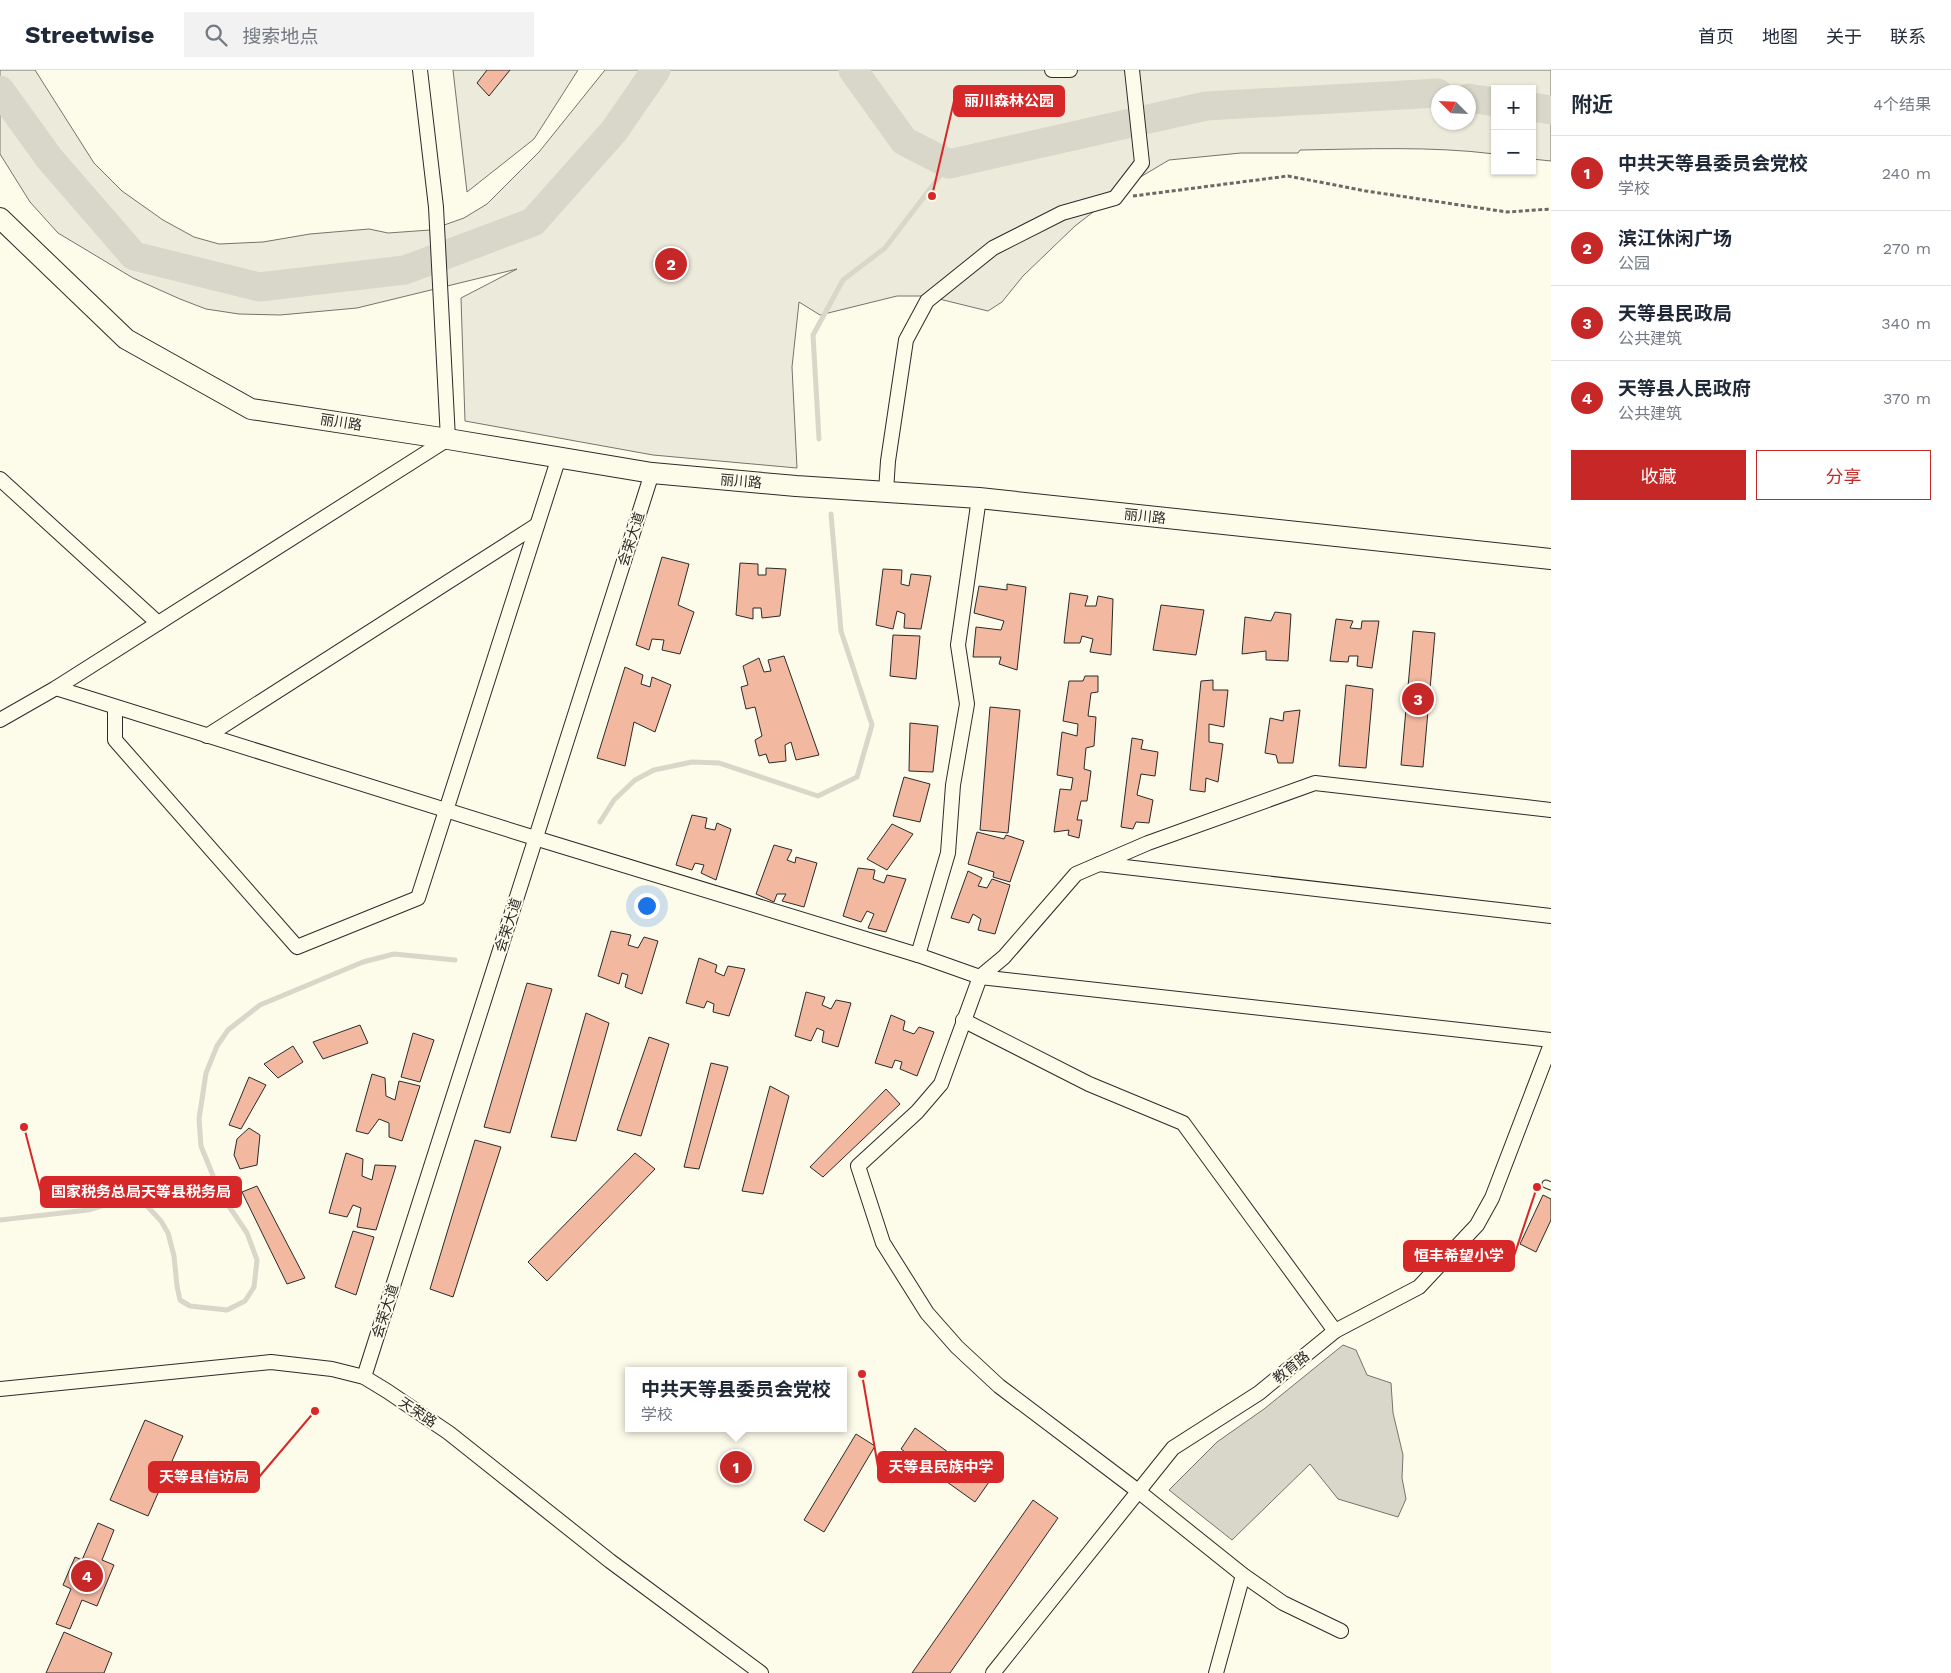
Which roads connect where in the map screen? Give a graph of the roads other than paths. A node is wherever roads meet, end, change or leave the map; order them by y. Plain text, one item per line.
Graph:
1 (420, 70) edge
2 (1052, 70) edge
3 (1070, 70) edge
4 (1132, 70) edge
5 (1, 220) edge
6 (448, 439) junction
7 (559, 457) junction
8 (652, 473) junction
9 (0, 480) edge
10 (886, 491) junction
11 (980, 498) junction
12 (537, 525) junction
13 (1551, 559) edge
14 (158, 623) junction
15 (56, 688) junction
16 (115, 706) junction
17 (0, 720) edge
18 (207, 736) junction
19 (446, 810) junction
20 (1551, 810) edge
21 (535, 838) junction
22 (1098, 864) junction
23 (1551, 916) edge
24 (918, 955) junction
25 (980, 977) junction
26 (963, 1020) junction
27 (1551, 1040) edge
28 (1551, 1044) edge
29 (1335, 1331) junction
30 (364, 1377) junction
31 (0, 1389) edge
32 (1138, 1491) junction
33 (1243, 1575) junction
34 (1341, 1631) dead end
35 (761, 1673) edge
36 (993, 1673) edge
37 (1216, 1673) edge

1 - 6 street
2 - 3 street
4 - 10 street
5 - 6 main road, 丽川路
6 - 7 main road, 丽川路
6 - 14 street
7 - 8 main road, 丽川路
7 - 12 street
8 - 10 main road, 丽川路
8 - 21 street, 会荣大道
9 - 14 street
10 - 11 main road, 丽川路
11 - 13 main road, 丽川路
11 - 24 street
12 - 18 street
12 - 19 street
14 - 15 street
15 - 16 street
15 - 17 street
16 - 18 street
16 - 19 street
18 - 19 street
19 - 21 street
20 - 22 street
21 - 24 street
21 - 30 street, 会荣大道
22 - 23 street
22 - 25 street
24 - 25 street
25 - 26 street
25 - 27 street
26 - 29 street
26 - 32 street
28 - 29 street, 教育路
29 - 32 street, 教育路
30 - 31 street, 天荣路
30 - 35 street, 天荣路
32 - 33 street
32 - 36 street, 教育路
33 - 34 street
33 - 37 street

